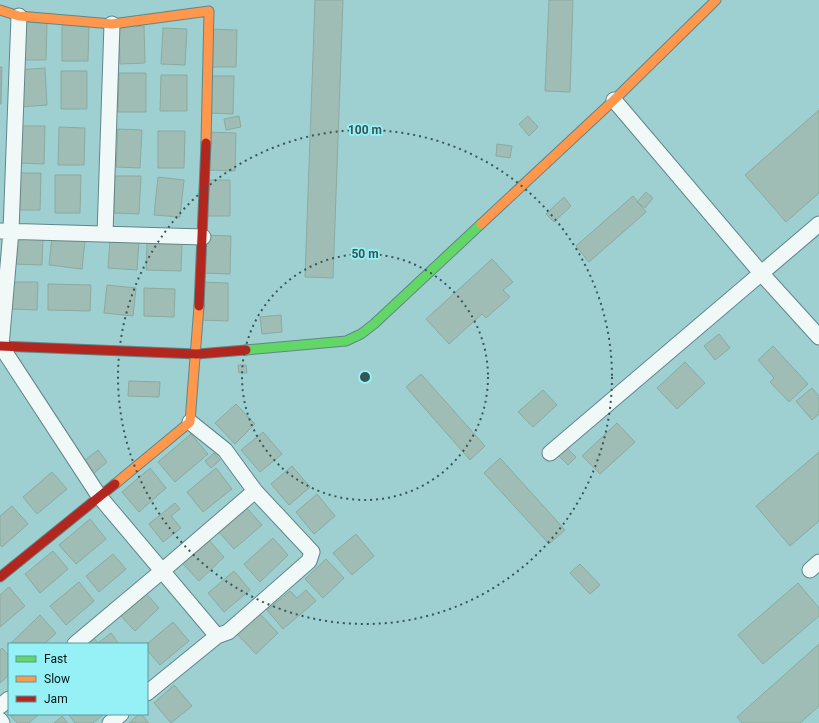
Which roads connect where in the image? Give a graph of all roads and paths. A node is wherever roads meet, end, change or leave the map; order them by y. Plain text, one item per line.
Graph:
1 (716, 0) edge
2 (0, 10) edge
3 (19, 16) junction
4 (112, 24) junction
5 (614, 100) junction
6 (819, 224) edge
7 (6, 231) edge
8 (105, 234) junction
9 (203, 237) junction
10 (761, 273) junction
11 (819, 337) edge
12 (1, 346) edge
13 (197, 354) junction
14 (190, 422) junction
15 (550, 453) dead end
16 (255, 491) junction
17 (99, 496) junction
18 (162, 572) junction
19 (0, 577) edge
20 (217, 636) junction
21 (76, 643) edge
22 (148, 692) edge
23 (8, 700) edge
24 (0, 706) edge
25 (120, 715) edge
26 (0, 720) edge
27 (2, 723) edge
28 (110, 723) edge

1 - 5 street
2 - 3 street
3 - 4 street
3 - 7 street
4 - 8 street
4 - 9 street
5 - 10 street
5 - 13 street
6 - 10 street
7 - 8 street
7 - 12 street
8 - 9 street
9 - 13 street
10 - 11 street
10 - 15 street
12 - 13 street
12 - 17 street
13 - 14 street
14 - 16 street
14 - 17 street
16 - 18 street
16 - 20 street
17 - 18 street
17 - 19 street
18 - 20 street
18 - 21 street
20 - 22 street
23 - 24 street
25 - 28 street
26 - 27 street

